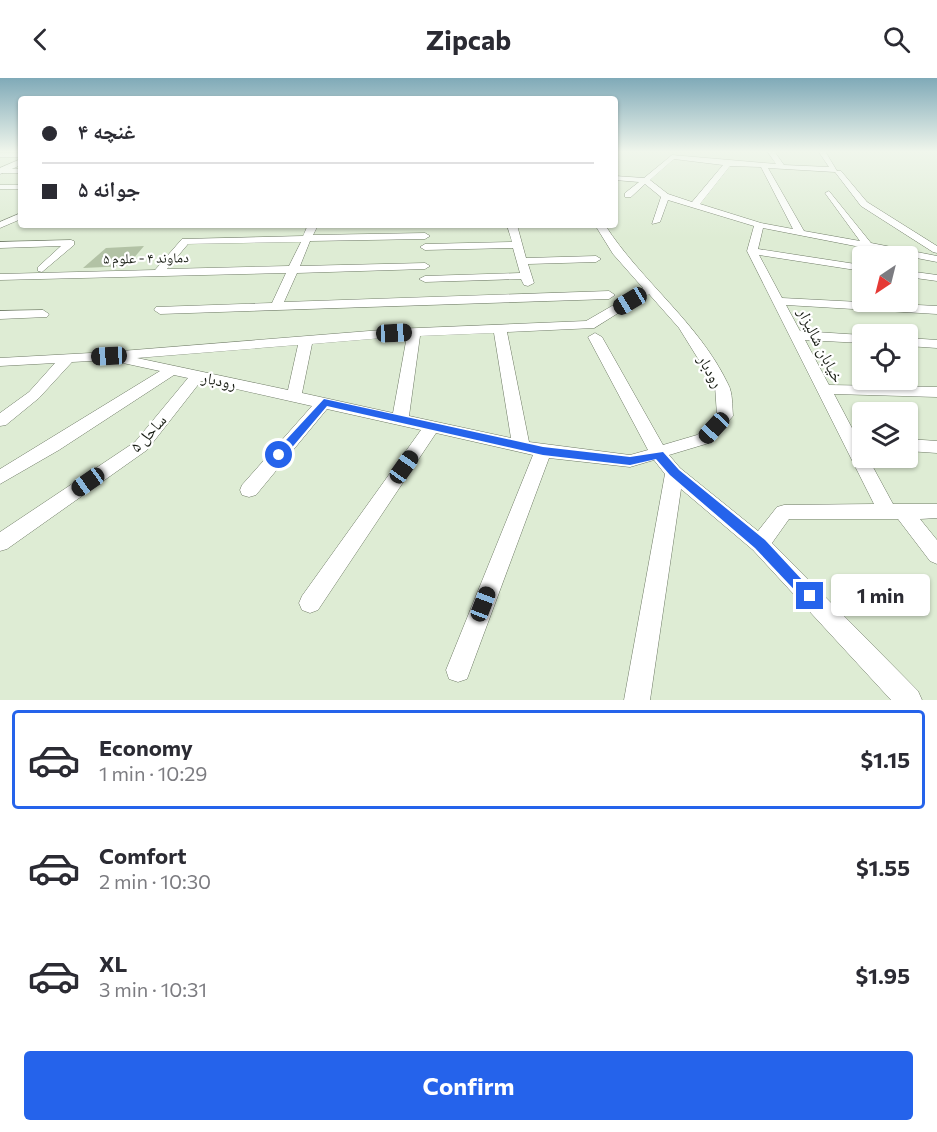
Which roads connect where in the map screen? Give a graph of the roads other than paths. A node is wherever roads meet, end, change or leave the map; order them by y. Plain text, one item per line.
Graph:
1 (645, 180) joint
2 (715, 180) edge
3 (771, 180) edge
4 (844, 180) edge
5 (0, 187) edge
6 (18, 187) edge
7 (829, 194) dead end
8 (628, 195) dead end
9 (665, 196) junction
10 (695, 204) junction
11 (0, 212) edge
12 (18, 215) edge
13 (18, 216) edge
14 (655, 222) dead end
15 (0, 225) edge
16 (759, 225) junction
17 (312, 228) edge
18 (376, 228) edge
19 (513, 228) edge
20 (602, 228) edge
21 (801, 234) junction
22 (375, 237) junction
23 (307, 238) junction
24 (0, 245) edge
25 (517, 245) junction
26 (868, 246) joint
27 (937, 250) edge
28 (752, 251) junction
29 (918, 255) edge
30 (596, 259) dead end
31 (937, 259) edge
32 (522, 261) junction
33 (424, 266) dead end
34 (852, 266) edge
35 (42, 269) dead end
36 (293, 269) junction
37 (159, 272) junction
38 (918, 275) edge
39 (0, 276) edge
40 (526, 276) junction
41 (937, 278) edge
42 (425, 279) dead end
43 (650, 289) junction
44 (609, 296) dead end
45 (532, 297) junction
46 (778, 301) junction
47 (276, 306) junction
48 (160, 310) dead end
49 (937, 310) edge
50 (43, 314) dead end
51 (0, 315) edge
52 (500, 329) junction
53 (414, 332) junction
54 (795, 335) junction
55 (595, 337) dead end
56 (852, 338) edge
57 (306, 340) junction
58 (918, 343) edge
59 (937, 344) edge
60 (109, 356) junction
61 (68, 358) junction
62 (0, 362) edge
63 (172, 370) junction
64 (198, 375) junction
65 (824, 389) junction
66 (937, 392) edge
67 (294, 396) junction
68 (324, 402) junction
69 (0, 421) edge
70 (400, 421) junction
71 (431, 428) junction
72 (852, 434) edge
73 (521, 446) junction
74 (918, 446) edge
75 (937, 447) edge
76 (543, 451) junction
77 (659, 454) junction
78 (871, 468) edge
79 (674, 472) junction
80 (0, 477) edge
81 (249, 490) dead end
82 (894, 511) junction
83 (937, 511) edge
84 (0, 543) edge
85 (760, 544) junction
86 (937, 555) edge
87 (310, 603) dead end
88 (458, 670) dead end
89 (638, 700) edge
90 (909, 700) edge

1 - 8 street
1 - 9 street
2 - 10 street
3 - 21 street
4 - 27 street
5 - 6 street
7 - 26 street
9 - 10 street
9 - 14 street
10 - 16 street
11 - 12 street
13 - 15 street
16 - 21 street
16 - 28 street
17 - 23 street
18 - 22 street
19 - 25 street
20 - 43 street, رودبار
21 - 26 street
22 - 23 street
22 - 25 street
23 - 36 street
23 - 37 street
24 - 35 street
25 - 32 street
28 - 34 street
28 - 46 street, خیابان شالیزار
29 - 31 street
30 - 32 street
32 - 40 street
33 - 36 street, دماوند ۴ - علوم ۵
36 - 37 street, دماوند ۴ - علوم ۵
36 - 47 street
37 - 39 street, دماوند ۴ - علوم ۵
38 - 41 street
40 - 42 street
40 - 45 street
43 - 52 street
43 - 77 street, رودبار
44 - 45 street
45 - 47 street
46 - 49 street
46 - 54 street, خیابان شالیزار
47 - 48 street
50 - 51 street
52 - 53 street
52 - 73 street
53 - 57 street
53 - 70 street
54 - 56 street
54 - 65 street, خیابان شالیزار
55 - 77 street
57 - 60 street
57 - 67 street
58 - 59 street
60 - 61 street
60 - 63 street, رودبار
61 - 62 street
61 - 69 street
63 - 64 street, رودبار
63 - 80 street
64 - 67 street, رودبار
64 - 84 street, ساحل ۵
65 - 66 street
65 - 72 street, خیابان شالیزار
67 - 68 street, رودبار
68 - 70 street, رودبار
68 - 81 street
70 - 71 street, رودبار
71 - 73 street, رودبار
71 - 87 street
73 - 76 street, رودبار
74 - 75 street
76 - 77 street, رودبار
76 - 88 street
77 - 79 street
78 - 82 street, خیابان شالیزار
79 - 85 street
79 - 89 street
82 - 83 street
82 - 85 street
82 - 86 street, خیابان شالیزار
85 - 90 street

